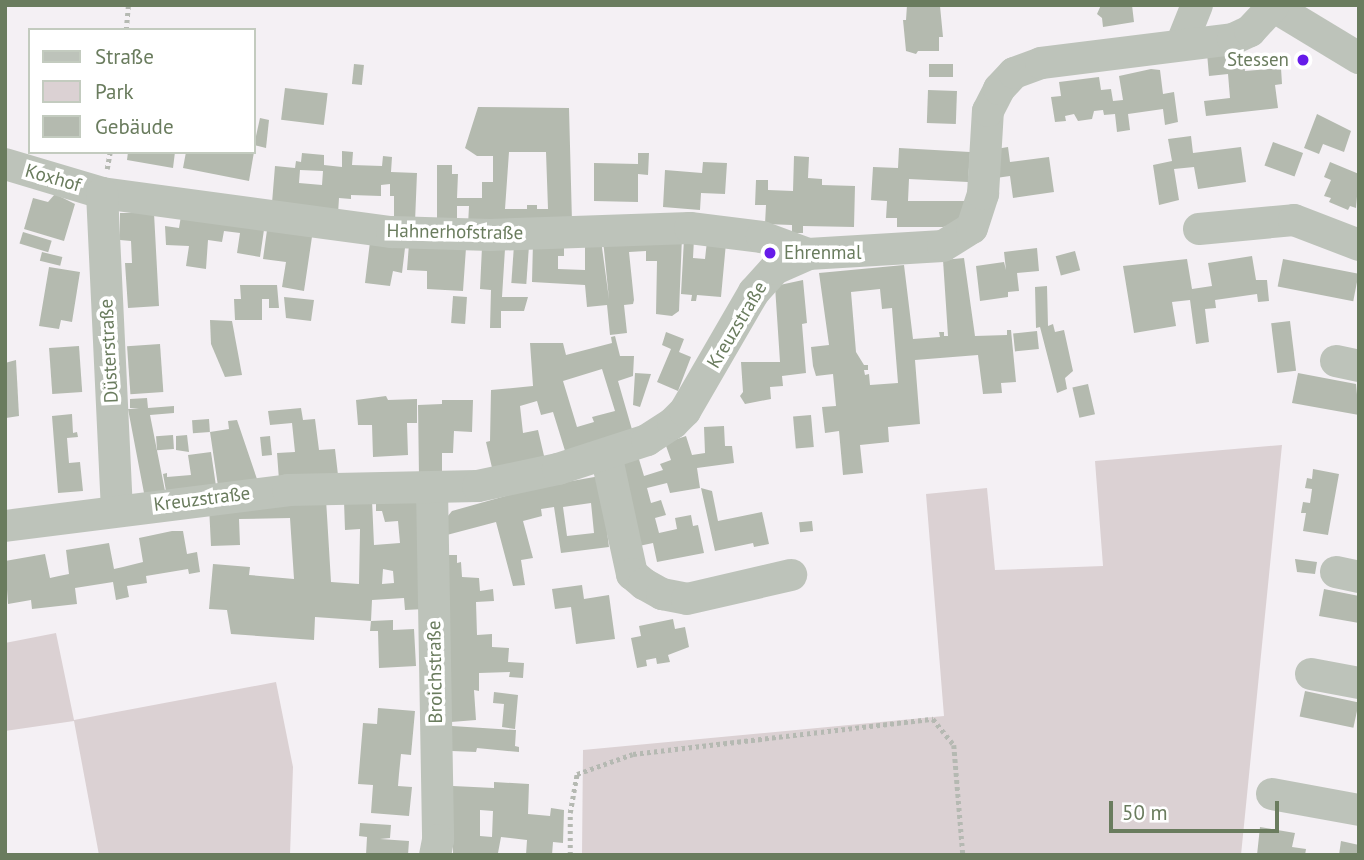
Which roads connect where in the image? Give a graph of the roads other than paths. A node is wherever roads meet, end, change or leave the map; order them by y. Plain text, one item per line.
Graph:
1 (1197, 5) edge
2 (1272, 6) edge
3 (1181, 46) junction
4 (1359, 58) edge
5 (5, 164) edge
6 (102, 193) junction
7 (1199, 229) dead end
8 (1359, 245) edge
9 (808, 254) junction
10 (606, 454) junction
11 (432, 489) junction
12 (117, 510) junction
13 (5, 526) edge
14 (791, 575) dead end
15 (1311, 674) dead end
16 (1359, 683) edge
17 (1272, 794) dead end
18 (1359, 810) edge
19 (435, 855) edge

1 - 3 street
2 - 3 street, Kreuzstraße
2 - 4 street
3 - 9 street, Kreuzstraße
5 - 6 street, Koxhof
6 - 9 street, Hahnerhofstraße
6 - 12 street, Düsterstraße
7 - 8 street
9 - 10 street, Kreuzstraße
10 - 11 street, Kreuzstraße
10 - 14 street
11 - 12 street, Kreuzstraße
11 - 19 street, Broichstraße
12 - 13 street, Kreuzstraße
15 - 16 street
17 - 18 street

